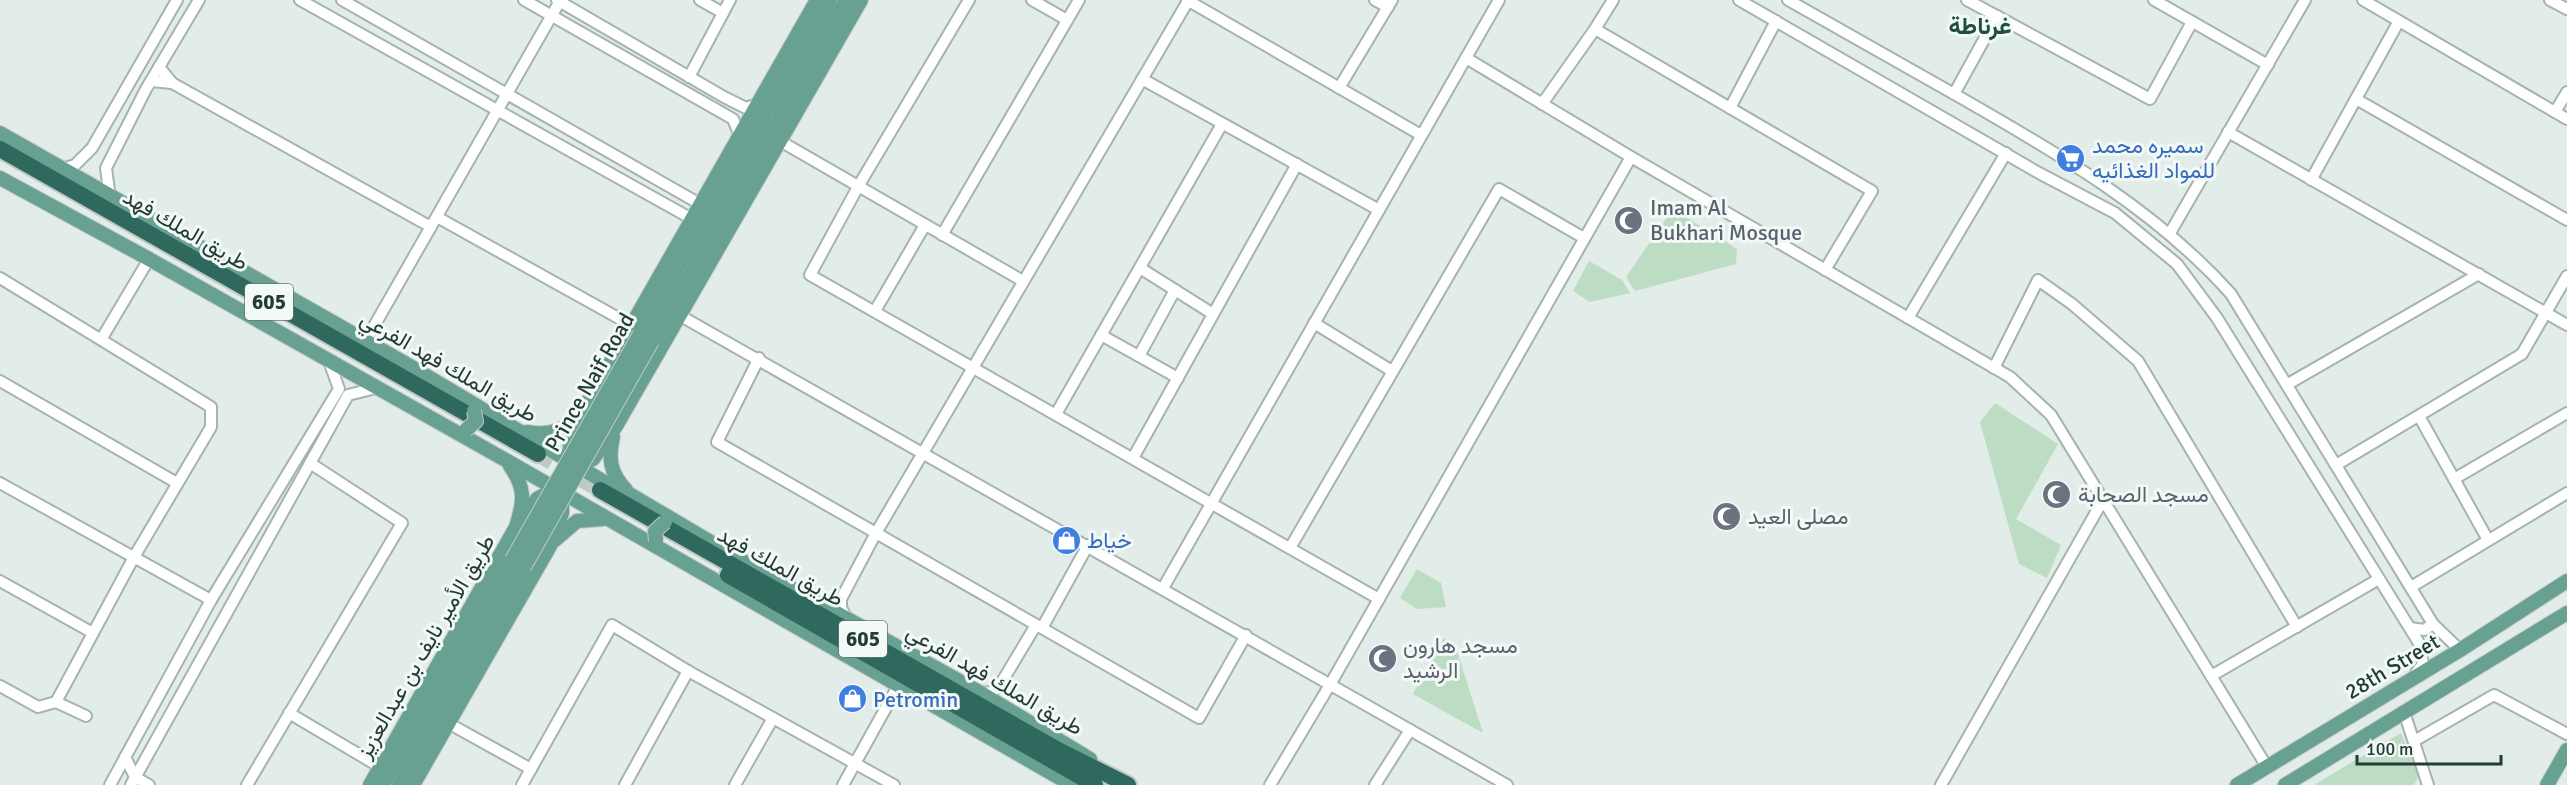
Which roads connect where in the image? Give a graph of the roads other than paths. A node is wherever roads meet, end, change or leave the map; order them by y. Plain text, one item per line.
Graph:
1 (177, 0) edge
2 (199, 0) edge
3 (300, 0) edge
4 (342, 0) edge
5 (524, 0) edge
6 (700, 0) edge
7 (730, 0) edge
8 (817, 0) edge
9 (831, 0) edge
10 (846, 0) edge
11 (861, 0) edge
12 (969, 0) edge
13 (1032, 0) edge
14 (1079, 0) edge
15 (1187, 0) edge
16 (1376, 0) edge
17 (1499, 0) edge
18 (1612, 0) edge
19 (1739, 0) edge
20 (1788, 0) edge
21 (1967, 0) edge
22 (2154, 0) edge
23 (2305, 0) edge
24 (2363, 0) edge
25 (2550, 0) edge
26 (558, 1) edge
27 (1390, 4) edge
28 (2567, 9) edge
29 (723, 13) junction
30 (551, 16) junction
31 (1997, 16) junction
32 (1067, 20) junction
33 (1776, 21) junction
34 (2192, 21) junction
35 (2399, 21) junction
36 (1595, 29) junction
37 (1466, 58) junction
38 (2268, 65) junction
39 (159, 67) junction
40 (689, 77) junction
41 (1142, 80) junction
42 (151, 81) junction
43 (172, 83) junction
44 (1339, 88) junction
45 (506, 92) junction
46 (2567, 92) edge
47 (1954, 94) junction
48 (2356, 99) junction
49 (758, 104) junction
50 (1542, 104) junction
51 (1730, 108) junction
52 (497, 111) junction
53 (2555, 112) junction
54 (2567, 119) edge
55 (1222, 124) junction
56 (2228, 132) junction
57 (0, 133) edge
58 (1421, 135) junction
59 (740, 136) junction
60 (780, 141) junction
61 (0, 149) edge
62 (2006, 153) junction
63 (1631, 157) junction
64 (0, 162) edge
65 (1297, 164) junction
66 (62, 169) junction
67 (0, 178) edge
68 (2311, 180) junction
69 (662, 182) junction
70 (859, 185) junction
71 (110, 198) junction
72 (654, 198) junction
73 (700, 204) junction
74 (1379, 210) junction
75 (437, 217) junction
76 (692, 219) junction
77 (2567, 220) edge
78 (925, 225) junction
79 (431, 227) junction
80 (2170, 233) junction
81 (942, 235) junction
82 (1584, 238) junction
83 (148, 259) junction
84 (1140, 268) junction
85 (1825, 270) junction
86 (2479, 274) junction
87 (2567, 276) edge
88 (0, 278) edge
89 (1023, 281) junction
90 (1175, 290) junction
91 (875, 311) junction
92 (2546, 312) junction
93 (1213, 314) junction
94 (679, 315) junction
95 (1908, 318) junction
96 (1314, 323) junction
97 (2567, 325) edge
98 (641, 333) junction
99 (1101, 335) junction
100 (102, 339) junction
101 (365, 342) junction
102 (1139, 356) junction
103 (759, 358) junction
104 (612, 359) junction
105 (329, 361) junction
106 (974, 366) junction
107 (1994, 368) junction
108 (1392, 371) junction
109 (644, 376) junction
110 (1178, 378) junction
111 (0, 381) edge
112 (2288, 384) junction
113 (376, 388) junction
114 (586, 402) junction
115 (472, 406) junction
116 (2567, 413) edge
117 (1056, 414) junction
118 (2419, 416) junction
119 (616, 426) junction
120 (459, 430) junction
121 (522, 432) junction
122 (923, 452) junction
123 (502, 458) junction
124 (1133, 458) junction
125 (539, 460) junction
126 (310, 463) junction
127 (2336, 465) junction
128 (566, 477) junction
129 (2454, 478) junction
130 (0, 483) edge
131 (177, 483) junction
132 (593, 493) junction
133 (2567, 493) edge
134 (631, 495) junction
135 (2103, 500) junction
136 (1212, 503) junction
137 (606, 520) junction
138 (672, 522) junction
139 (513, 533) junction
140 (876, 533) junction
141 (2488, 540) junction
142 (1088, 545) junction
143 (550, 546) junction
144 (661, 547) junction
145 (1290, 548) junction
146 (134, 557) junction
147 (542, 561) junction
148 (518, 563) junction
149 (2379, 579) junction
150 (0, 581) edge
151 (2567, 581) edge
152 (2411, 587) junction
153 (1163, 588) junction
154 (1379, 599) junction
155 (211, 600) junction
156 (2567, 613) edge
157 (846, 617) junction
158 (2433, 624) junction
159 (1039, 626) junction
160 (2297, 627) junction
161 (2410, 628) junction
162 (93, 633) junction
163 (1246, 635) junction
164 (2460, 650) junction
165 (688, 671) junction
166 (2211, 676) junction
167 (2413, 677) junction
168 (1331, 683) junction
169 (0, 686) edge
170 (898, 686) junction
171 (981, 693) junction
172 (56, 702) junction
173 (2404, 712) junction
174 (289, 713) junction
175 (86, 716) dead end
176 (773, 718) junction
177 (448, 723) junction
178 (1410, 730) junction
179 (2567, 734) edge
180 (2414, 741) junction
181 (2567, 750) edge
182 (125, 758) junction
183 (855, 764) junction
184 (380, 767) junction
185 (2267, 767) junction
186 (531, 769) junction
187 (133, 781) edge
188 (1068, 784) edge
189 (1126, 784) edge
190 (110, 785) edge
191 (149, 785) edge
192 (247, 785) edge
193 (369, 785) edge
194 (383, 785) edge
195 (399, 785) edge
196 (413, 785) edge
197 (522, 785) edge
198 (625, 785) edge
199 (735, 785) edge
200 (843, 785) edge
201 (894, 785) edge
202 (1095, 785) edge
203 (1270, 785) edge
204 (1375, 785) edge
205 (1507, 785) edge
206 (1941, 785) edge
207 (2237, 785) edge
208 (2284, 785) edge
209 (2428, 785) edge
210 (2547, 785) edge

1 - 66 street
2 - 39 street
3 - 52 street
4 - 45 street
5 - 30 street
6 - 29 street
7 - 29 street
8 - 49 main road, Prince Naif Road
9 - 98 main road, Prince Naif Road
10 - 98 main road, Prince Naif Road
11 - 60 main road, Prince Naif Road
12 - 70 street
13 - 32 street
14 - 32 street
15 - 41 street
15 - 44 street
16 - 27 street
17 - 37 street
18 - 36 street
19 - 33 street
20 - 47 street
21 - 31 street
22 - 34 street
23 - 38 street
24 - 35 street
25 - 28 street
26 - 30 street
26 - 40 street
27 - 44 street
29 - 40 street
30 - 45 street
30 - 59 street
31 - 34 street
31 - 47 street
32 - 81 street
33 - 51 street
33 - 62 street
34 - 38 street
35 - 48 street
35 - 53 street
36 - 50 street
36 - 51 street
37 - 50 street
37 - 58 street
38 - 56 street
39 - 42 street
39 - 43 street
40 - 49 street
41 - 55 street
41 - 89 street
42 - 43 street
42 - 71 street
43 - 79 street
44 - 58 street
45 - 52 street
45 - 69 street
46 - 53 street
47 - 80 street
48 - 68 street
48 - 77 street
49 - 59 main road, Prince Naif Road
50 - 63 street
51 - 85 street
52 - 72 street
52 - 75 street
53 - 54 street
55 - 65 street
55 - 84 street
56 - 68 street
56 - 80 street
57 - 66 main road, طريق الملك فهد الفرعي
58 - 74 street
59 - 73 main road, Prince Naif Road
60 - 70 street
60 - 94 main road, Prince Naif Road
61 - 125 highway, طريق الملك فهد / 605
62 - 95 street
62 - 149 street
63 - 82 street
63 - 85 street
64 - 125 highway, طريق الملك فهد / 605
65 - 74 street
65 - 93 street
66 - 71 main road, طريق الملك فهد الفرعي
67 - 83 main road
68 - 86 street
69 - 72 street
69 - 73 street
70 - 78 street
70 - 91 street
71 - 101 main road, طريق الملك فهد الفرعي
72 - 76 street
73 - 76 main road, Prince Naif Road
74 - 96 street
75 - 79 street
75 - 98 street
76 - 98 main road, Prince Naif Road
78 - 81 street
78 - 91 street
79 - 101 street
80 - 112 street
81 - 89 street
82 - 108 street
82 - 154 street
83 - 100 street
83 - 105 main road
84 - 90 street
84 - 99 street
85 - 95 street
86 - 92 street
86 - 112 street
87 - 92 street
88 - 100 street
89 - 106 street
90 - 93 street
90 - 102 street
91 - 106 street
92 - 97 street
92 - 118 street
93 - 110 street
94 - 103 street
94 - 109 main road, Prince Naif Road
95 - 107 street
96 - 108 street
96 - 136 street
98 - 104 main road, Prince Naif Road
98 - 148 main road, Prince Naif Road, bridge
99 - 102 street
99 - 117 street
100 - 131 street
101 - 115 main road, طريق الملك فهد الفرعي
102 - 110 street
103 - 122 street
103 - 140 street
104 - 109 main road
104 - 114 main road, Prince Naif Road
105 - 113 main road
105 - 155 street
106 - 117 street
106 - 122 street
107 - 135 street
107 - 160 street
108 - 145 street
109 - 119 main road, Prince Naif Road
110 - 124 street
111 - 131 street
112 - 127 street
113 - 120 main road
113 - 126 street
114 - 121 main road
114 - 128 main road
115 - 120 main road, bridge
115 - 121 main road, طريق الملك فهد الفرعي
116 - 129 street
117 - 124 street
118 - 127 street
118 - 129 street
119 - 128 main road
119 - 134 main road
120 - 123 main road
121 - 125 main road, طريق الملك فهد الفرعي
122 - 140 street
122 - 142 street
123 - 125 main road
123 - 139 main road
124 - 136 street
125 - 128 main road
125 - 128 main road
126 - 174 street
126 - 187 street
127 - 152 street
128 - 132 main road, طريق الملك فهد الفرعي
128 - 132 main road
128 - 139 main road
128 - 143 main road
129 - 141 street
130 - 146 street
131 - 146 street
132 - 134 main road, طريق الملك فهد الفرعي
132 - 137 main road, طريق الملك فهد الفرعي
132 - 189 highway, طريق الملك فهد / 605
132 - 202 highway, طريق الملك فهد / 605
133 - 141 street
134 - 138 main road, طريق الملك فهد الفرعي
135 - 166 street
135 - 206 street
136 - 145 street
136 - 153 street
137 - 143 main road
137 - 144 main road, طريق الملك فهد الفرعي
138 - 144 main road, bridge
138 - 157 main road, طريق الملك فهد الفرعي
139 - 147 main road
139 - 184 main road, طريق الأمير نايف بن عبدالعزيز
140 - 157 street
140 - 159 street
141 - 152 street
142 - 153 street
142 - 159 street
143 - 147 main road
144 - 170 main road, طريق الملك فهد الفرعي
145 - 154 street
146 - 155 street
146 - 162 street
147 - 177 main road
148 - 194 main road, Prince Naif Road
148 - 195 main road, Prince Naif Road
149 - 160 street
149 - 161 street
150 - 162 street
151 - 164 main road, 28th Street
152 - 158 street
153 - 163 street
154 - 168 street
155 - 182 street
156 - 173 main road, 28th Street
157 - 171 main road, طريق الملك فهد الفرعي
158 - 161 street
158 - 164 street
159 - 163 street
159 - 171 street
160 - 166 street
161 - 167 street
162 - 172 street
163 - 168 street
164 - 167 main road, 28th Street
165 - 176 street
165 - 186 street
165 - 198 street
166 - 185 street
167 - 185 main road, 28th Street
168 - 178 street
168 - 203 street
169 - 172 street
170 - 183 street
170 - 188 main road, طريق الملك فهد الفرعي
171 - 189 main road, طريق الملك فهد الفرعي
172 - 175 street
173 - 180 street
173 - 208 main road, 28th Street
174 - 184 street
174 - 192 street
176 - 183 street
176 - 199 street
177 - 186 street
177 - 196 main road
178 - 204 street
178 - 205 street
179 - 180 street
180 - 209 street
181 - 210 main road
182 - 187 street
182 - 190 street
183 - 200 street
183 - 201 street
184 - 193 main road, طريق الأمير نايف بن عبدالعزيز
185 - 207 main road, 28th Street
186 - 197 street
187 - 191 street

